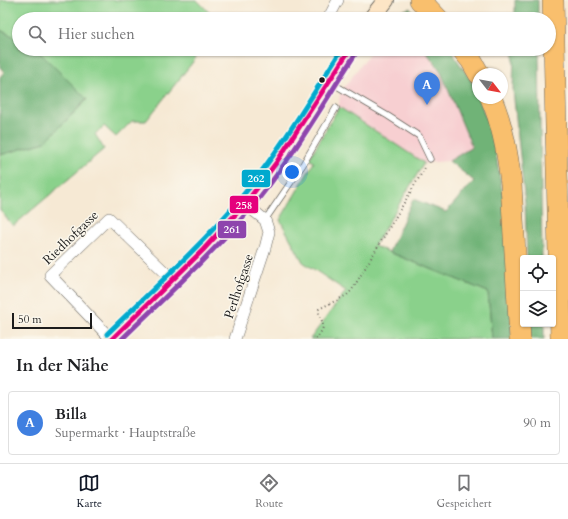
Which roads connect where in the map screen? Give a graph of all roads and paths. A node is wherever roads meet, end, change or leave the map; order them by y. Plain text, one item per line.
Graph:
1 (338, 0) edge
2 (386, 0) edge
3 (420, 0) edge
4 (553, 0) edge
5 (332, 12) edge
6 (377, 12) edge
7 (431, 12) edge
8 (553, 12) edge
9 (345, 56) edge
10 (468, 56) edge
11 (554, 56) edge
12 (476, 68) edge
13 (328, 81) junction
14 (493, 104) edge
15 (336, 108) dead end
16 (430, 159) joint
17 (245, 204) junction
18 (266, 220) junction
19 (173, 280) junction
20 (111, 339) edge
21 (235, 339) edge
22 (316, 339) edge
23 (520, 339) edge
24 (561, 339) edge

1 - 5 street
2 - 6 main road
3 - 7 highway
4 - 8 highway
9 - 13 main road
10 - 12 highway
11 - 24 highway
13 - 16 lane
13 - 17 main road
14 - 23 highway
15 - 18 lane
16 - 22 path
17 - 18 street
17 - 19 main road
18 - 21 street, Perlhofgasse
19 - 20 main road
19 - 20 street, Riedhofgasse

